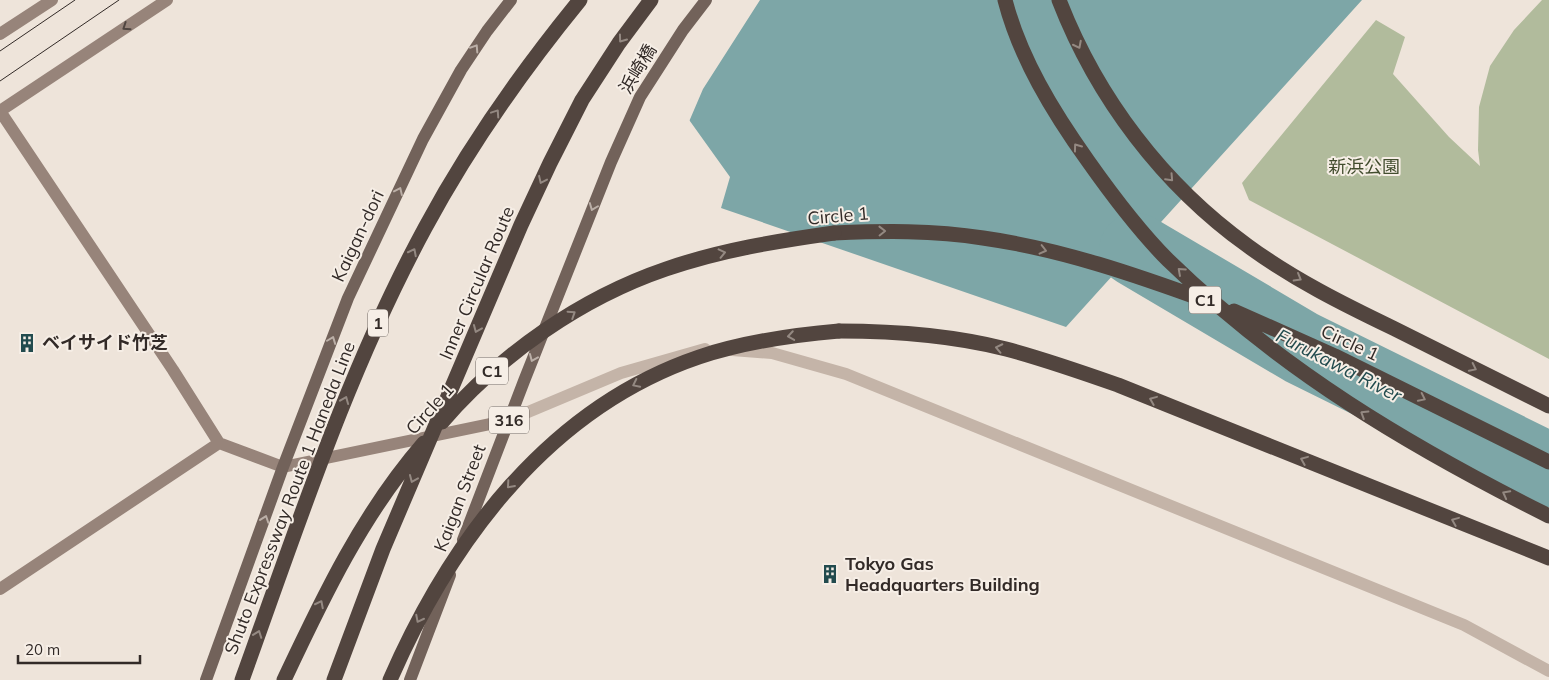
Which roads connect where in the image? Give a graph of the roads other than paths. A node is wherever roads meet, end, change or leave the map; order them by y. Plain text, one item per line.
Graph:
1 (52, 0) edge
2 (167, 0) edge
3 (511, 0) edge
4 (580, 0) edge
5 (651, 0) edge
6 (706, 0) edge
7 (1005, 0) edge
8 (1059, 0) edge
9 (0, 34) edge
10 (0, 111) edge
11 (611, 162) joint
12 (1549, 406) edge
13 (509, 420) junction
14 (219, 443) junction
15 (1549, 462) edge
16 (283, 467) junction
17 (1549, 516) edge
18 (1549, 558) edge
19 (0, 590) edge
20 (1549, 671) edge
21 (206, 680) edge
22 (242, 680) edge
23 (284, 680) edge
24 (334, 680) edge
25 (390, 680) edge
26 (410, 680) edge

1 - 9 street
2 -> 10 street
16 -> 3 main road, Kaigan-dori
22 -> 4 highway, Shuto Expressway Route 1 Haneda Line / 1, bridge
5 -> 24 highway, Inner Circular Route, bridge
6 - 11 main road, 浜崎橋 / 316
17 -> 7 highway
8 -> 12 highway, Circle 1
10 - 14 street
11 -> 13 main road, Kaigan Street / 316
13 - 16 street
13 - 20 street
13 - 26 main road, Kaigan Street / 316
14 - 16 street
14 - 19 street
23 -> 15 highway, Circle 1 / C1, bridge
21 -> 16 main road
18 -> 25 highway, bridge

